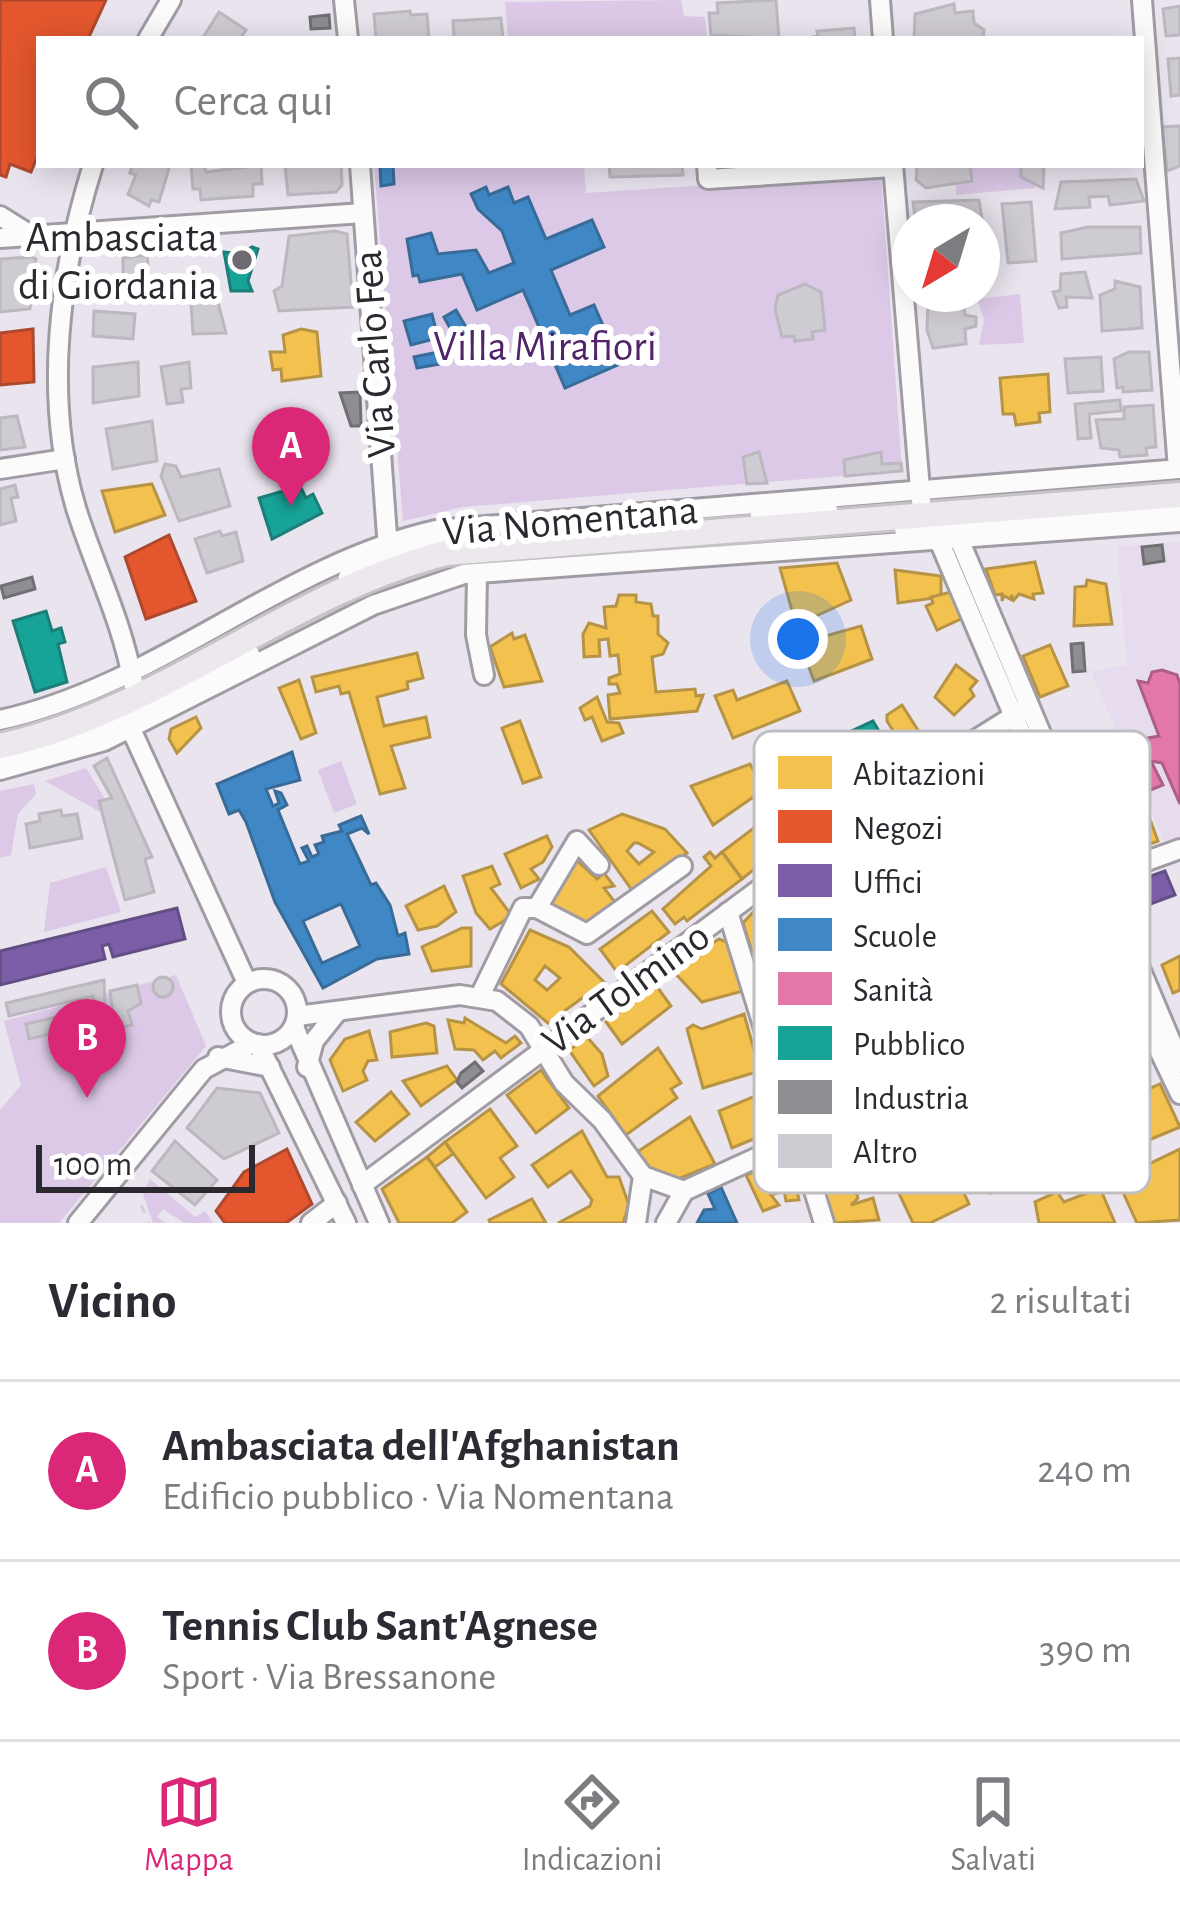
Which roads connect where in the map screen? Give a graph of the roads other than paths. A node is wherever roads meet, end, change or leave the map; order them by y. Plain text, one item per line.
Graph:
1 (171, 0) edge
2 (344, 0) edge
3 (880, 0) edge
4 (1142, 0) edge
5 (150, 36) edge
6 (348, 36) edge
7 (883, 36) edge
8 (92, 168) edge
9 (360, 168) edge
10 (707, 168) edge
11 (865, 168) edge
12 (893, 168) edge
13 (364, 213) junction
14 (0, 215) edge
15 (75, 235) junction
16 (32, 236) junction
17 (0, 238) edge
18 (65, 459) junction
19 (0, 469) edge
20 (1180, 480) edge
21 (1180, 507) edge
22 (936, 517) junction
23 (1180, 522) edge
24 (388, 570) junction
25 (477, 573) junction
26 (484, 675) dead end
27 (133, 701) junction
28 (1021, 711) junction
29 (0, 720) edge
30 (989, 731) edge
31 (1030, 731) edge
32 (0, 734) edge
33 (0, 746) edge
34 (0, 757) edge
35 (0, 770) edge
36 (1180, 849) edge
37 (1150, 860) edge
38 (599, 866) dead end
39 (682, 866) dead end
40 (754, 893) edge
41 (537, 908) junction
42 (728, 912) junction
43 (247, 982) junction
44 (754, 995) edge
45 (480, 996) junction
46 (338, 1011) junction
47 (1150, 1011) edge
48 (1150, 1021) edge
49 (295, 1022) junction
50 (255, 1044) junction
51 (543, 1046) junction
52 (218, 1057) junction
53 (1180, 1064) edge
54 (270, 1067) junction
55 (307, 1067) junction
56 (1180, 1094) edge
57 (754, 1159) edge
58 (643, 1176) junction
59 (362, 1185) junction
60 (683, 1191) junction
61 (814, 1193) edge
62 (337, 1204) junction
63 (78, 1223) edge
64 (311, 1223) edge
65 (346, 1223) edge
66 (379, 1223) edge
67 (636, 1223) edge
68 (666, 1223) edge
69 (824, 1223) edge

1 - 5 street
2 - 6 street
3 - 7 street
4 - 20 street
8 - 15 street
9 - 13 street, Via Carlo Fea
10 - 11 street
12 - 22 street
13 - 15 street
13 - 24 street, Via Carlo Fea
14 - 16 street
15 - 16 street
15 - 18 street
16 - 17 street
18 - 19 street
18 - 27 street
20 - 22 main road, Via Nomentana
21 - 22 street, Via Nomentana
22 - 23 street, Via Nomentana
22 - 24 main road, Via Nomentana
22 - 25 street, Via Nomentana
22 - 28 street
24 - 25 street, Via Nomentana
24 - 27 main road, Via Nomentana
25 - 26 street
27 - 29 street, Via Nomentana
27 - 32 street, Via Nomentana
27 - 33 main road, Via Nomentana
27 - 34 street, Via Nomentana
27 - 35 street, Via Nomentana
27 - 43 street
28 - 30 street, Via Tolmino
28 - 31 street
36 - 37 street
38 - 41 street
39 - 41 street
40 - 42 street, Via Tolmino
41 - 45 street
42 - 44 street
42 - 51 street, Via Tolmino
43 - 49 street
43 - 50 street
45 - 46 street
45 - 51 street
46 - 49 street
46 - 55 street
47 - 53 street
48 - 56 street
49 - 50 street
49 - 55 street
50 - 52 street
50 - 54 street
51 - 58 street
51 - 59 street, Via Tolmino
52 - 54 street
52 - 63 street
54 - 62 street
55 - 59 street
57 - 60 street
58 - 60 street
58 - 67 street
59 - 66 street
60 - 68 street
61 - 69 street
62 - 64 street
62 - 65 street

